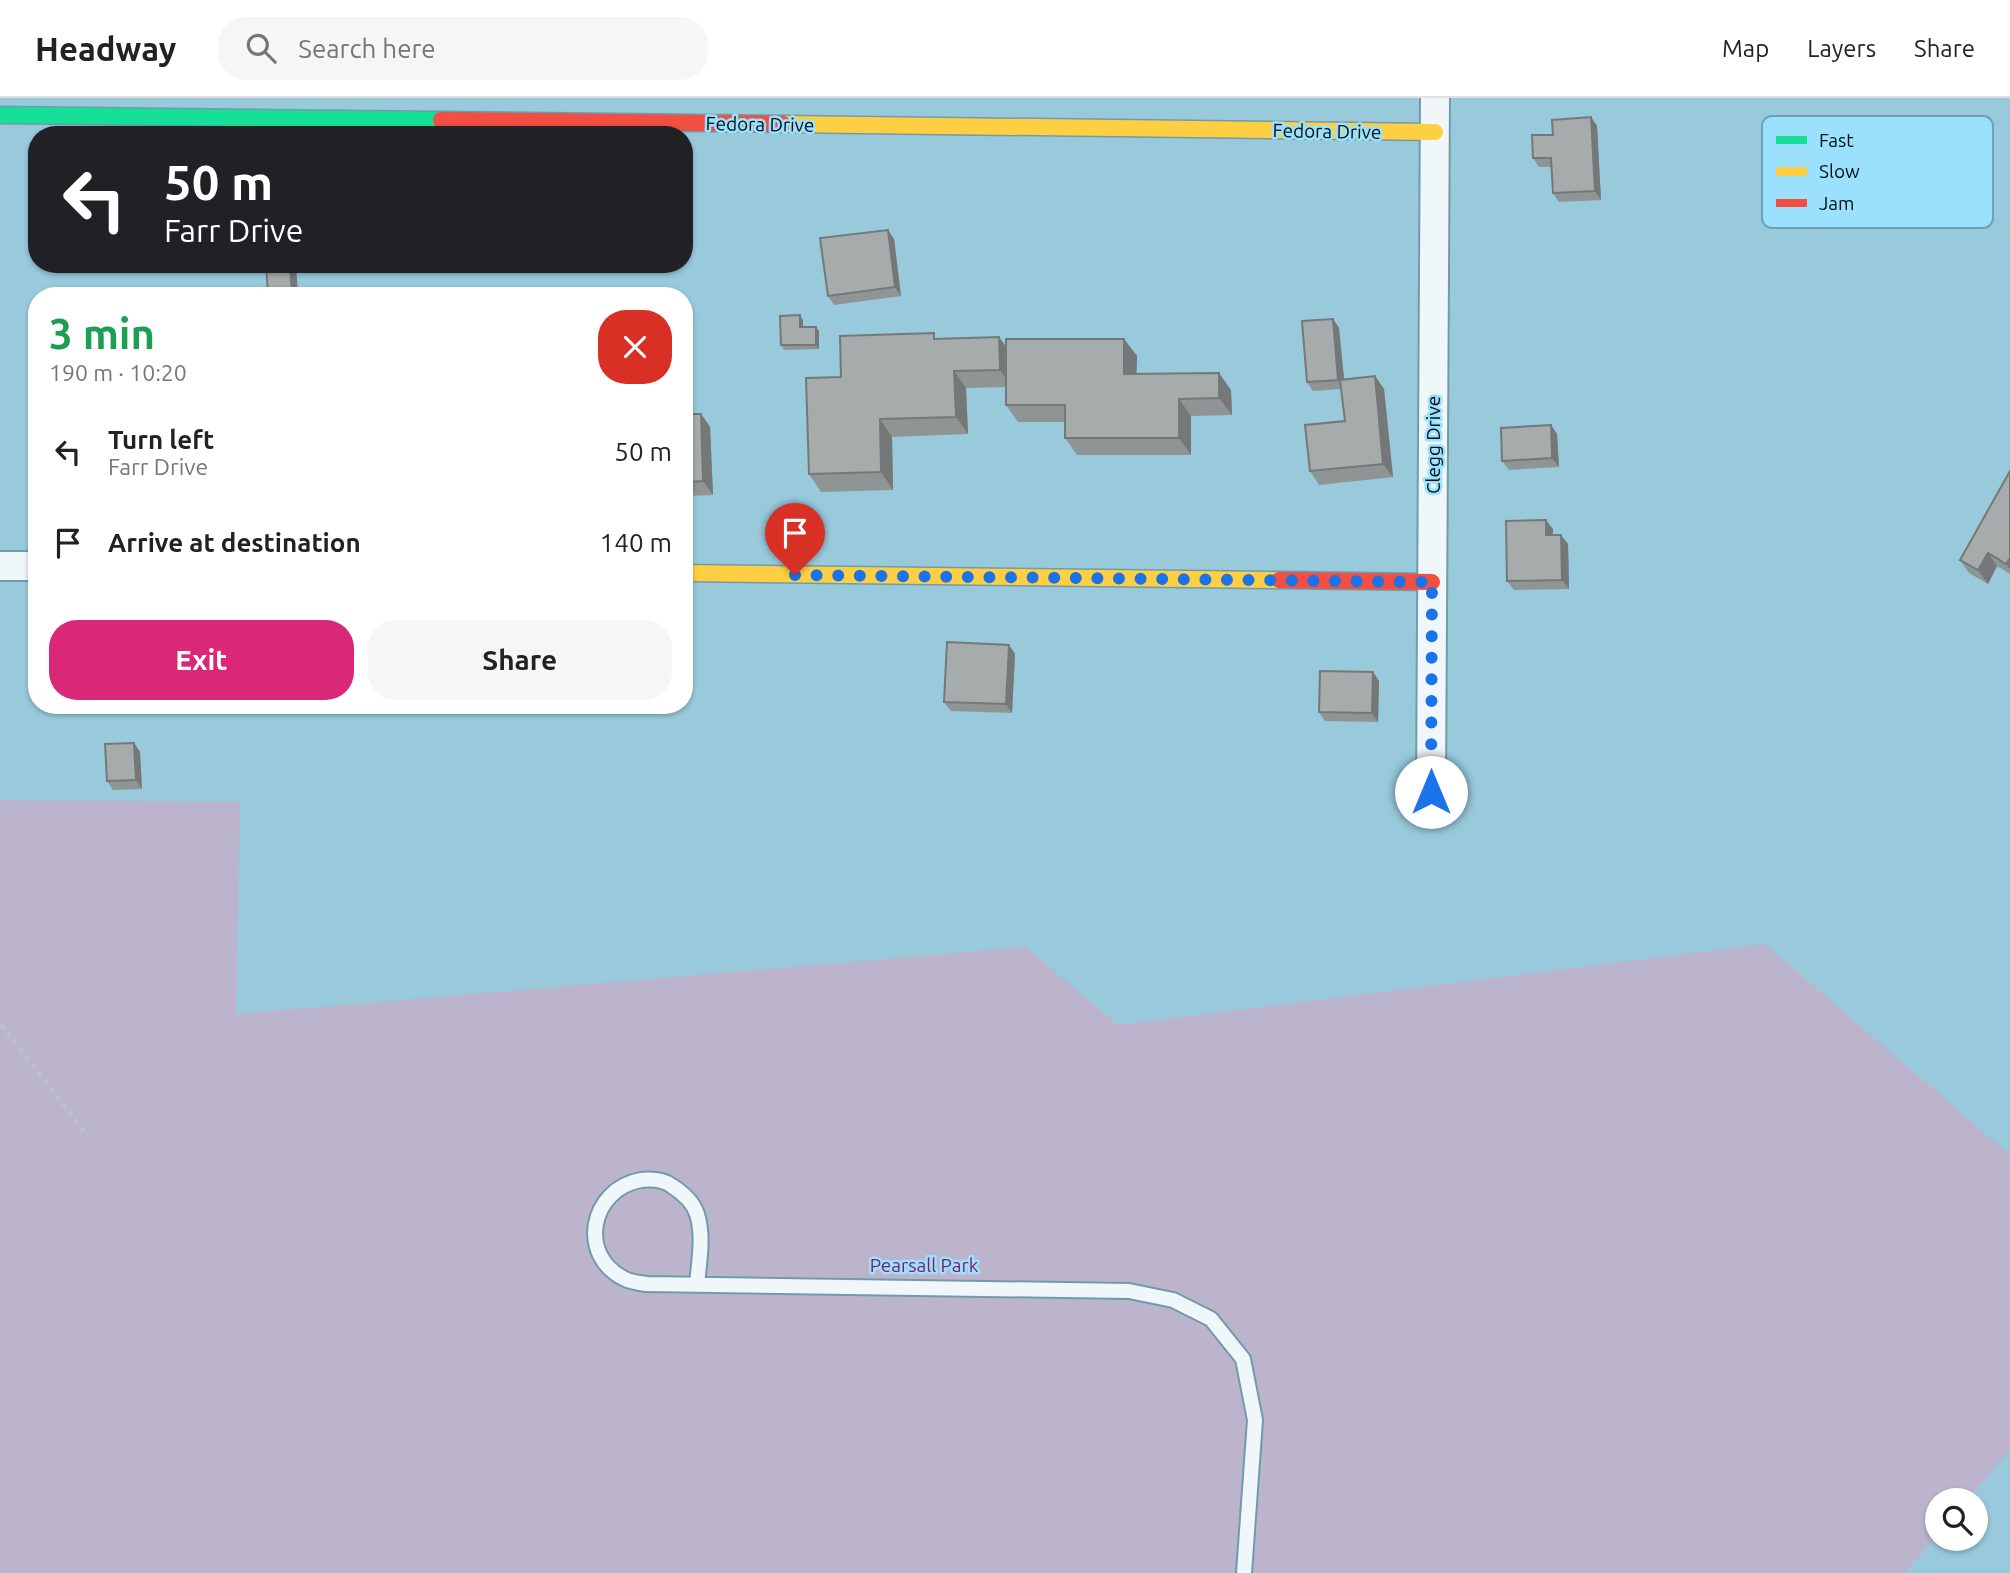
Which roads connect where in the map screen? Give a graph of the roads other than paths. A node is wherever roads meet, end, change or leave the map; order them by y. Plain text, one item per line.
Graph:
1 (1435, 98) edge
2 (0, 115) edge
3 (1435, 132) junction
4 (0, 566) edge
5 (28, 566) edge
6 (693, 573) edge
7 (1432, 582) junction
8 (1431, 792) dead end
9 (698, 1284) junction
10 (1244, 1573) edge

1 - 3 street, Clegg Drive
2 - 3 street, Fedora Drive
3 - 7 street, Clegg Drive
4 - 5 street
6 - 7 street
7 - 8 street, Clegg Drive
9 - 9 lane
9 - 10 lane

